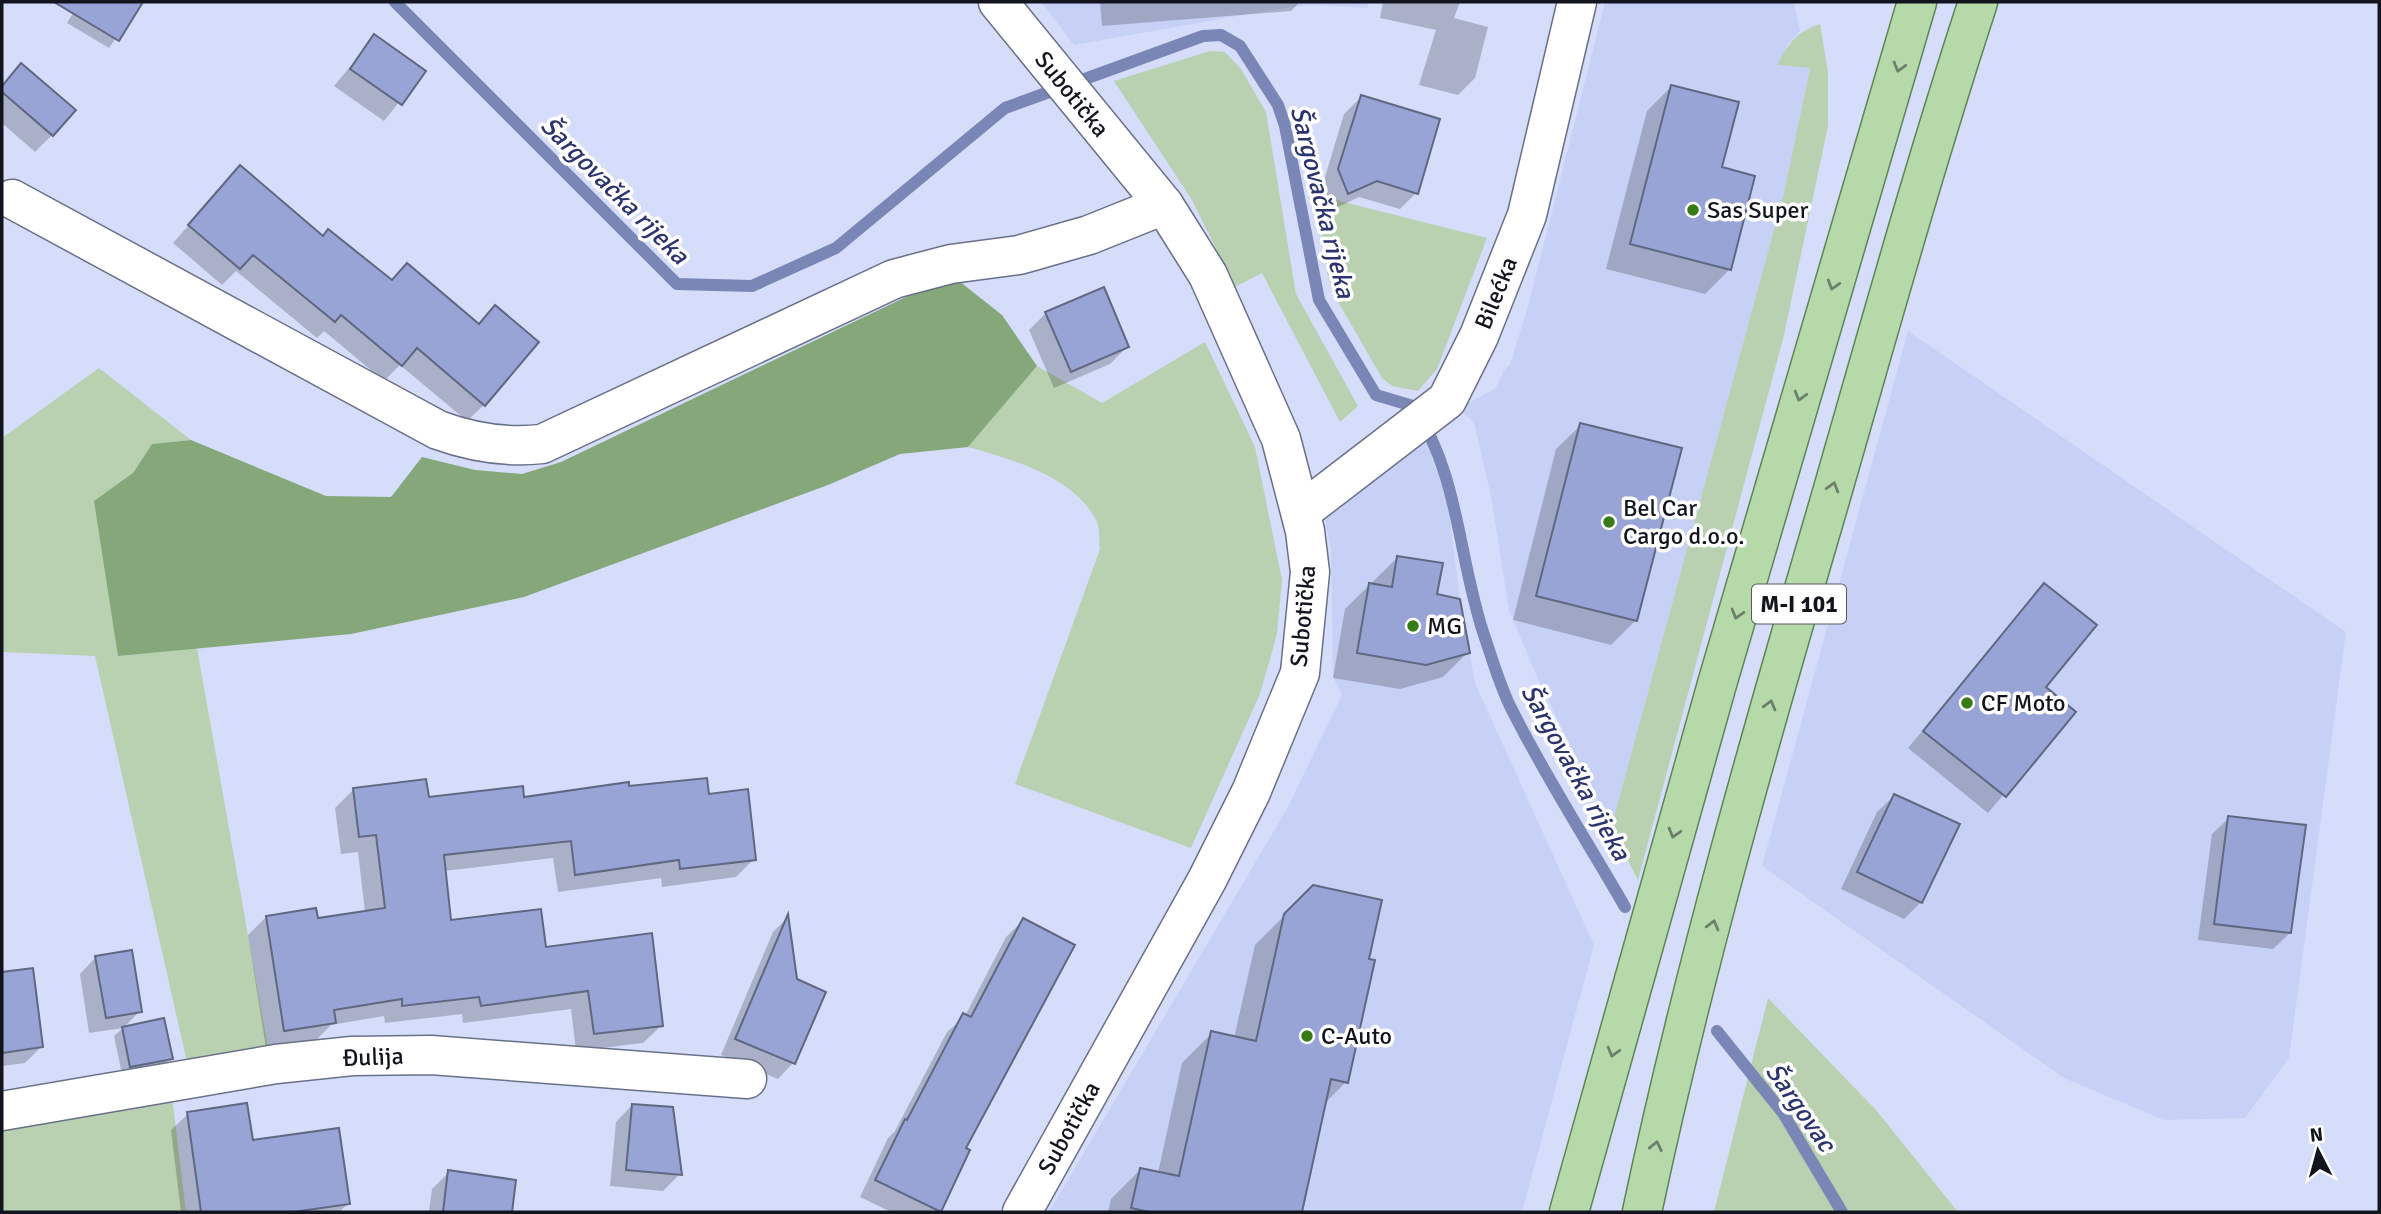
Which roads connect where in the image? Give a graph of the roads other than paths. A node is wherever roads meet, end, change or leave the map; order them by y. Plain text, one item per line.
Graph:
1 (998, 2) edge
2 (1577, 2) edge
3 (1917, 2) edge
4 (1978, 2) edge
5 (12, 199) dead end
6 (1164, 205) junction
7 (1300, 512) junction
8 (747, 1079) dead end
9 (2, 1111) edge
10 (1022, 1212) edge
11 (1569, 1212) edge
12 (1642, 1212) edge

1 - 6 street, Subotička
2 - 7 street, Bilećka
3 -> 11 main road, M-I 101
12 -> 4 main road, M-I 101
5 - 6 street
6 - 7 street, Subotička
7 - 10 street, Subotička
8 - 9 street, Đulija

